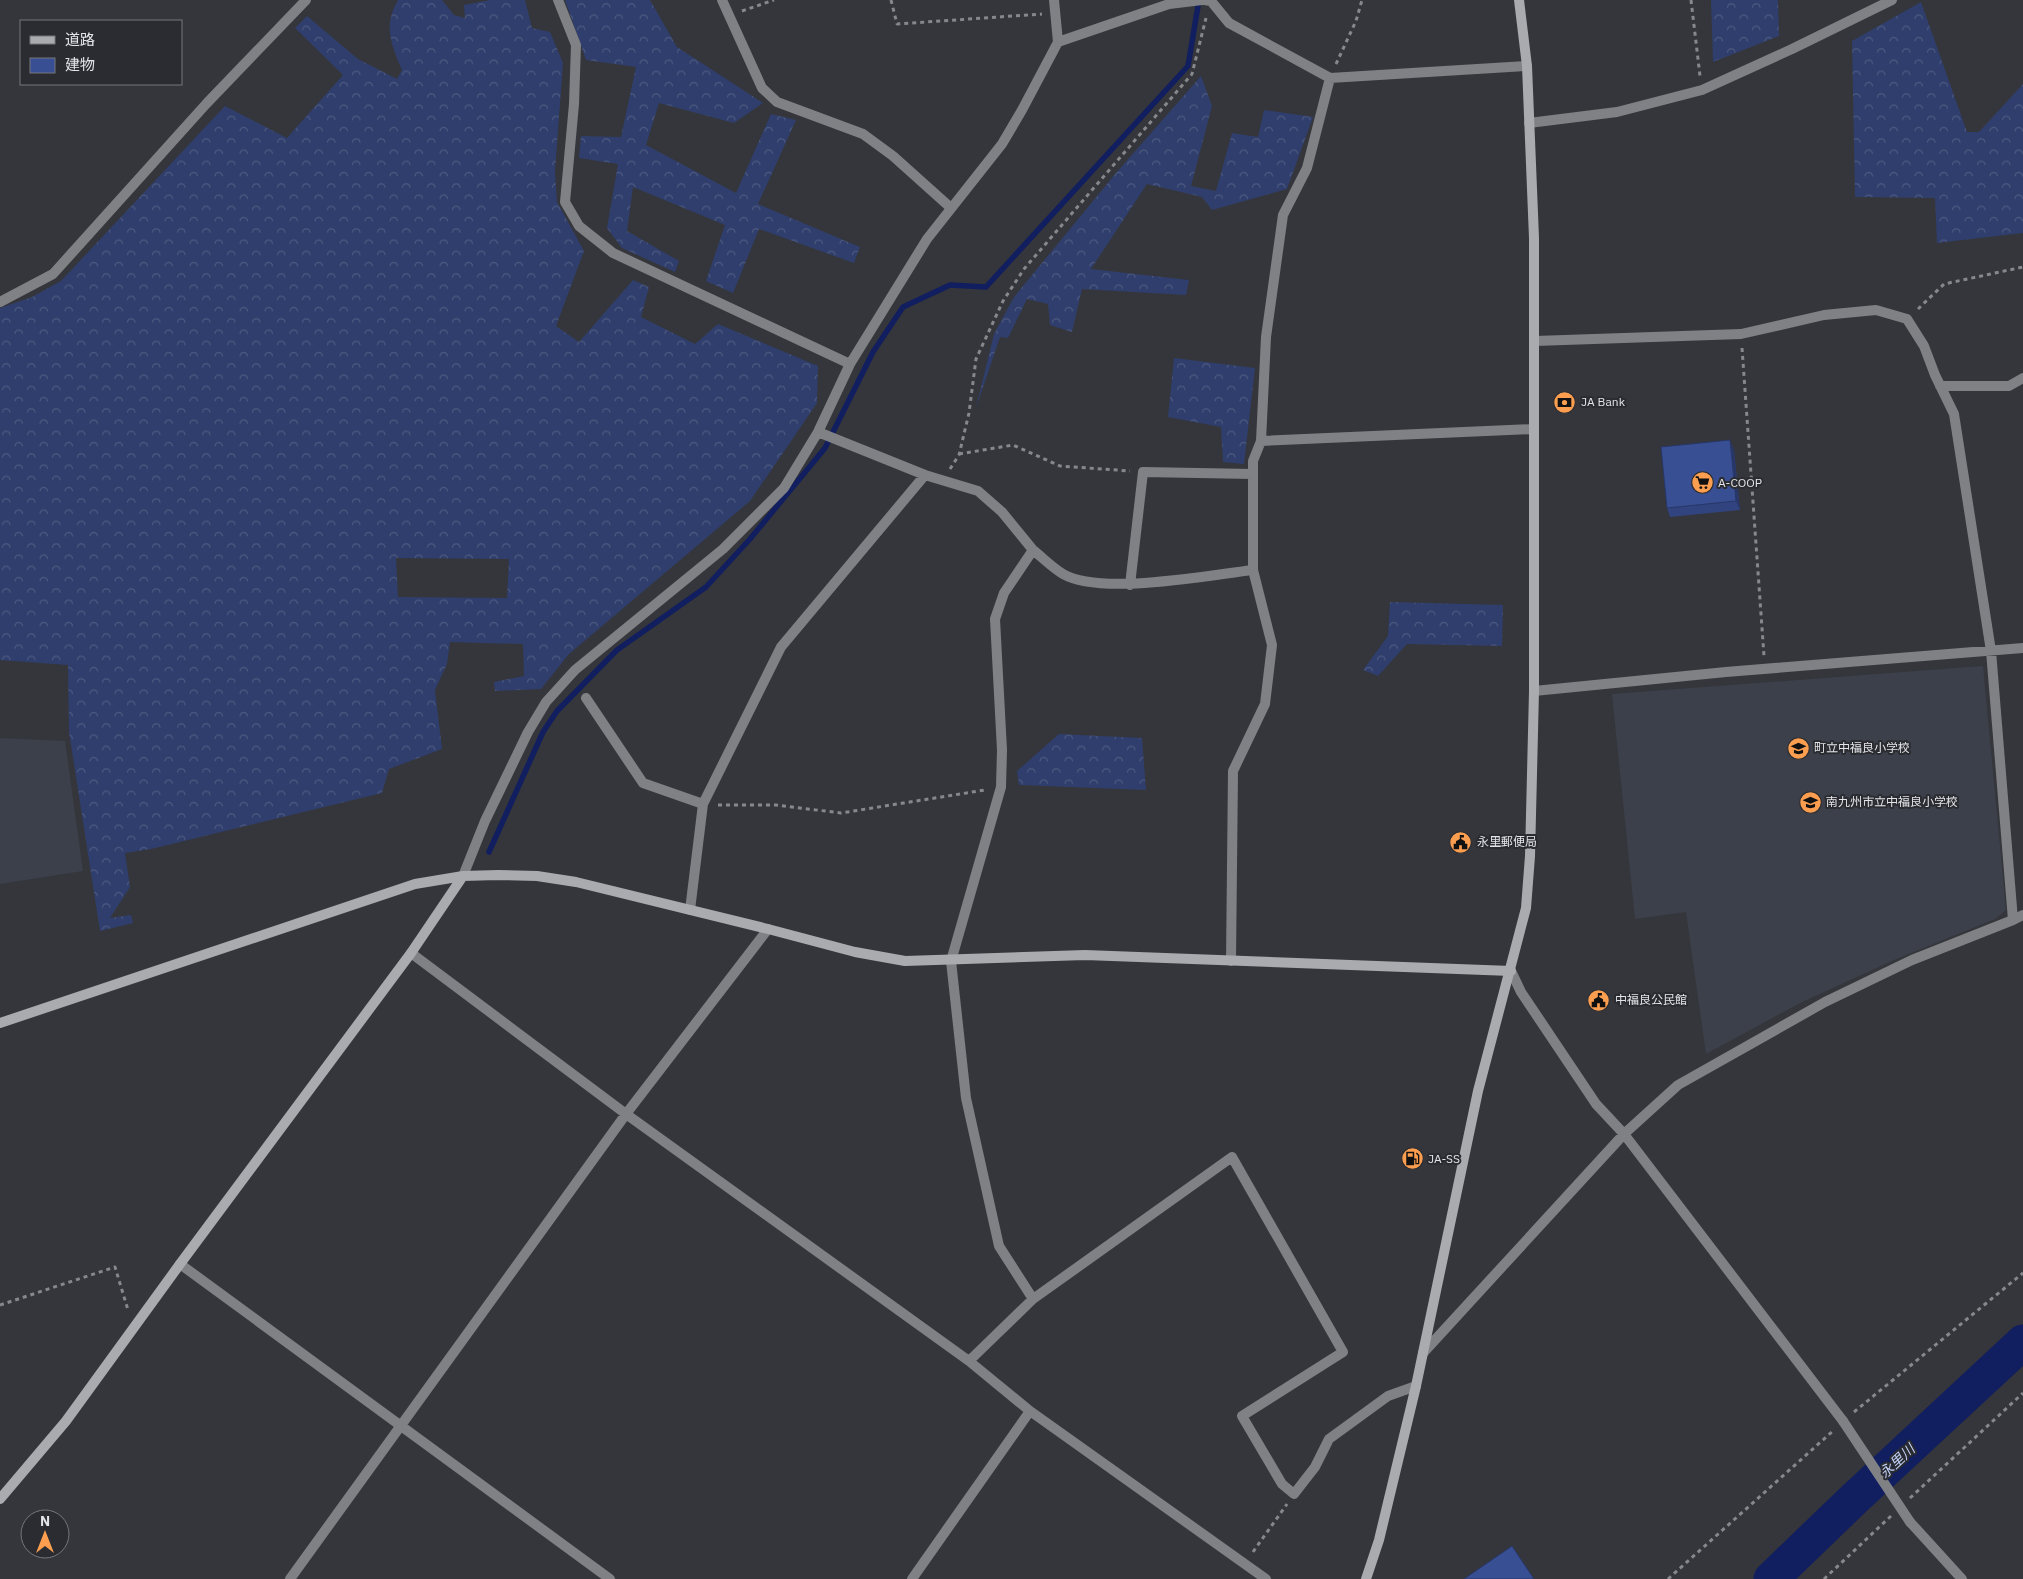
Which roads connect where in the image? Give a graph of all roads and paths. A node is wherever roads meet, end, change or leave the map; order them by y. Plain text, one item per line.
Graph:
1 (306, 0) edge
2 (558, 0) edge
3 (722, 0) edge
4 (774, 0) edge
5 (891, 0) edge
6 (1054, 0) edge
7 (1193, 0) edge
8 (1203, 0) edge
9 (1211, 0) edge
10 (1362, 0) edge
11 (1520, 0) edge
12 (1691, 0) edge
13 (1892, 0) edge
14 (1055, 13) junction
15 (729, 15) junction
16 (1058, 42) junction
17 (1527, 66) junction
18 (1330, 78) junction
19 (1702, 90) junction
20 (1529, 123) junction
21 (951, 208) junction
22 (2023, 267) edge
23 (0, 302) edge
24 (1907, 319) junction
25 (1741, 334) junction
26 (1535, 341) junction
27 (850, 364) junction
28 (2023, 378) edge
29 (1940, 386) junction
30 (1534, 429) junction
31 (822, 434) junction
32 (1261, 441) junction
33 (959, 454) junction
34 (1143, 472) junction
35 (1252, 474) junction
36 (925, 475) junction
37 (944, 480) junction
38 (1033, 550) junction
39 (1253, 570) junction
40 (1130, 585) junction
41 (2023, 648) edge
42 (1991, 651) junction
43 (1764, 669) junction
44 (1534, 691) junction
45 (586, 698) dead end
46 (1001, 787) junction
47 (703, 804) junction
48 (463, 876) junction
49 (690, 910) junction
50 (2023, 915) edge
51 (2013, 920) junction
52 (768, 929) junction
53 (411, 953) junction
54 (951, 961) junction
55 (1231, 961) junction
56 (1511, 971) junction
57 (0, 1022) edge
58 (626, 1114) junction
59 (1624, 1134) junction
60 (180, 1264) junction
61 (2023, 1273) edge
62 (1032, 1299) junction
63 (0, 1304) edge
64 (133, 1328) junction
65 (1423, 1354) junction
66 (968, 1361) junction
67 (1416, 1386) junction
68 (2023, 1393) edge
69 (1030, 1411) junction
70 (1843, 1421) junction
71 (402, 1425) junction
72 (1294, 1494) junction
73 (0, 1499) edge
74 (1909, 1499) dead end
75 (1895, 1513) dead end
76 (1245, 1564) junction
77 (290, 1579) edge
78 (610, 1579) edge
79 (912, 1579) edge
80 (1266, 1579) edge
81 (1366, 1579) edge
82 (1668, 1579) edge
83 (1824, 1579) edge
84 (1962, 1579) edge

1 - 23 street
2 - 27 street
3 - 15 street
4 - 15 path
5 - 14 path
6 - 14 street
7 - 8 street
7 - 16 street
8 - 9 street
9 - 18 street
9 - 33 path
10 - 18 path
11 - 17 street
12 - 19 path
13 - 19 street
14 - 16 street
15 - 21 street
16 - 21 street
17 - 18 street
17 - 20 street
18 - 32 street
19 - 20 street
20 - 26 street
21 - 27 street
22 - 24 path
24 - 25 street
24 - 29 street
25 - 26 street
25 - 43 path
26 - 30 street
27 - 31 street
28 - 29 street
29 - 42 street
30 - 32 street
30 - 44 street
31 - 36 street
31 - 48 street
32 - 35 street
33 - 34 path
33 - 37 path
34 - 35 street
34 - 40 street
35 - 39 street
36 - 37 street
36 - 47 street
37 - 38 street
38 - 40 street
38 - 46 street
39 - 40 street
39 - 55 street
41 - 42 street
42 - 43 street
42 - 51 street
43 - 44 street
44 - 56 street
45 - 47 street
46 - 47 path
46 - 54 street
47 - 49 street
48 - 49 street
48 - 53 street
48 - 57 street
49 - 52 street
50 - 51 street
51 - 59 street
52 - 54 street
52 - 58 street
53 - 58 street
53 - 60 street
54 - 55 street
54 - 62 street
55 - 56 street
56 - 59 street
56 - 65 street
58 - 66 street
58 - 71 street
59 - 65 street
59 - 70 street
60 - 64 street
60 - 71 street
61 - 70 path
62 - 66 street
62 - 72 street
63 - 64 path
64 - 73 street
65 - 67 street
66 - 69 street
67 - 72 street
67 - 81 street
68 - 74 path
69 - 76 street
69 - 79 street
70 - 82 path
70 - 84 street, bridge
71 - 77 street
71 - 78 street
72 - 76 path
75 - 83 path
76 - 80 street

